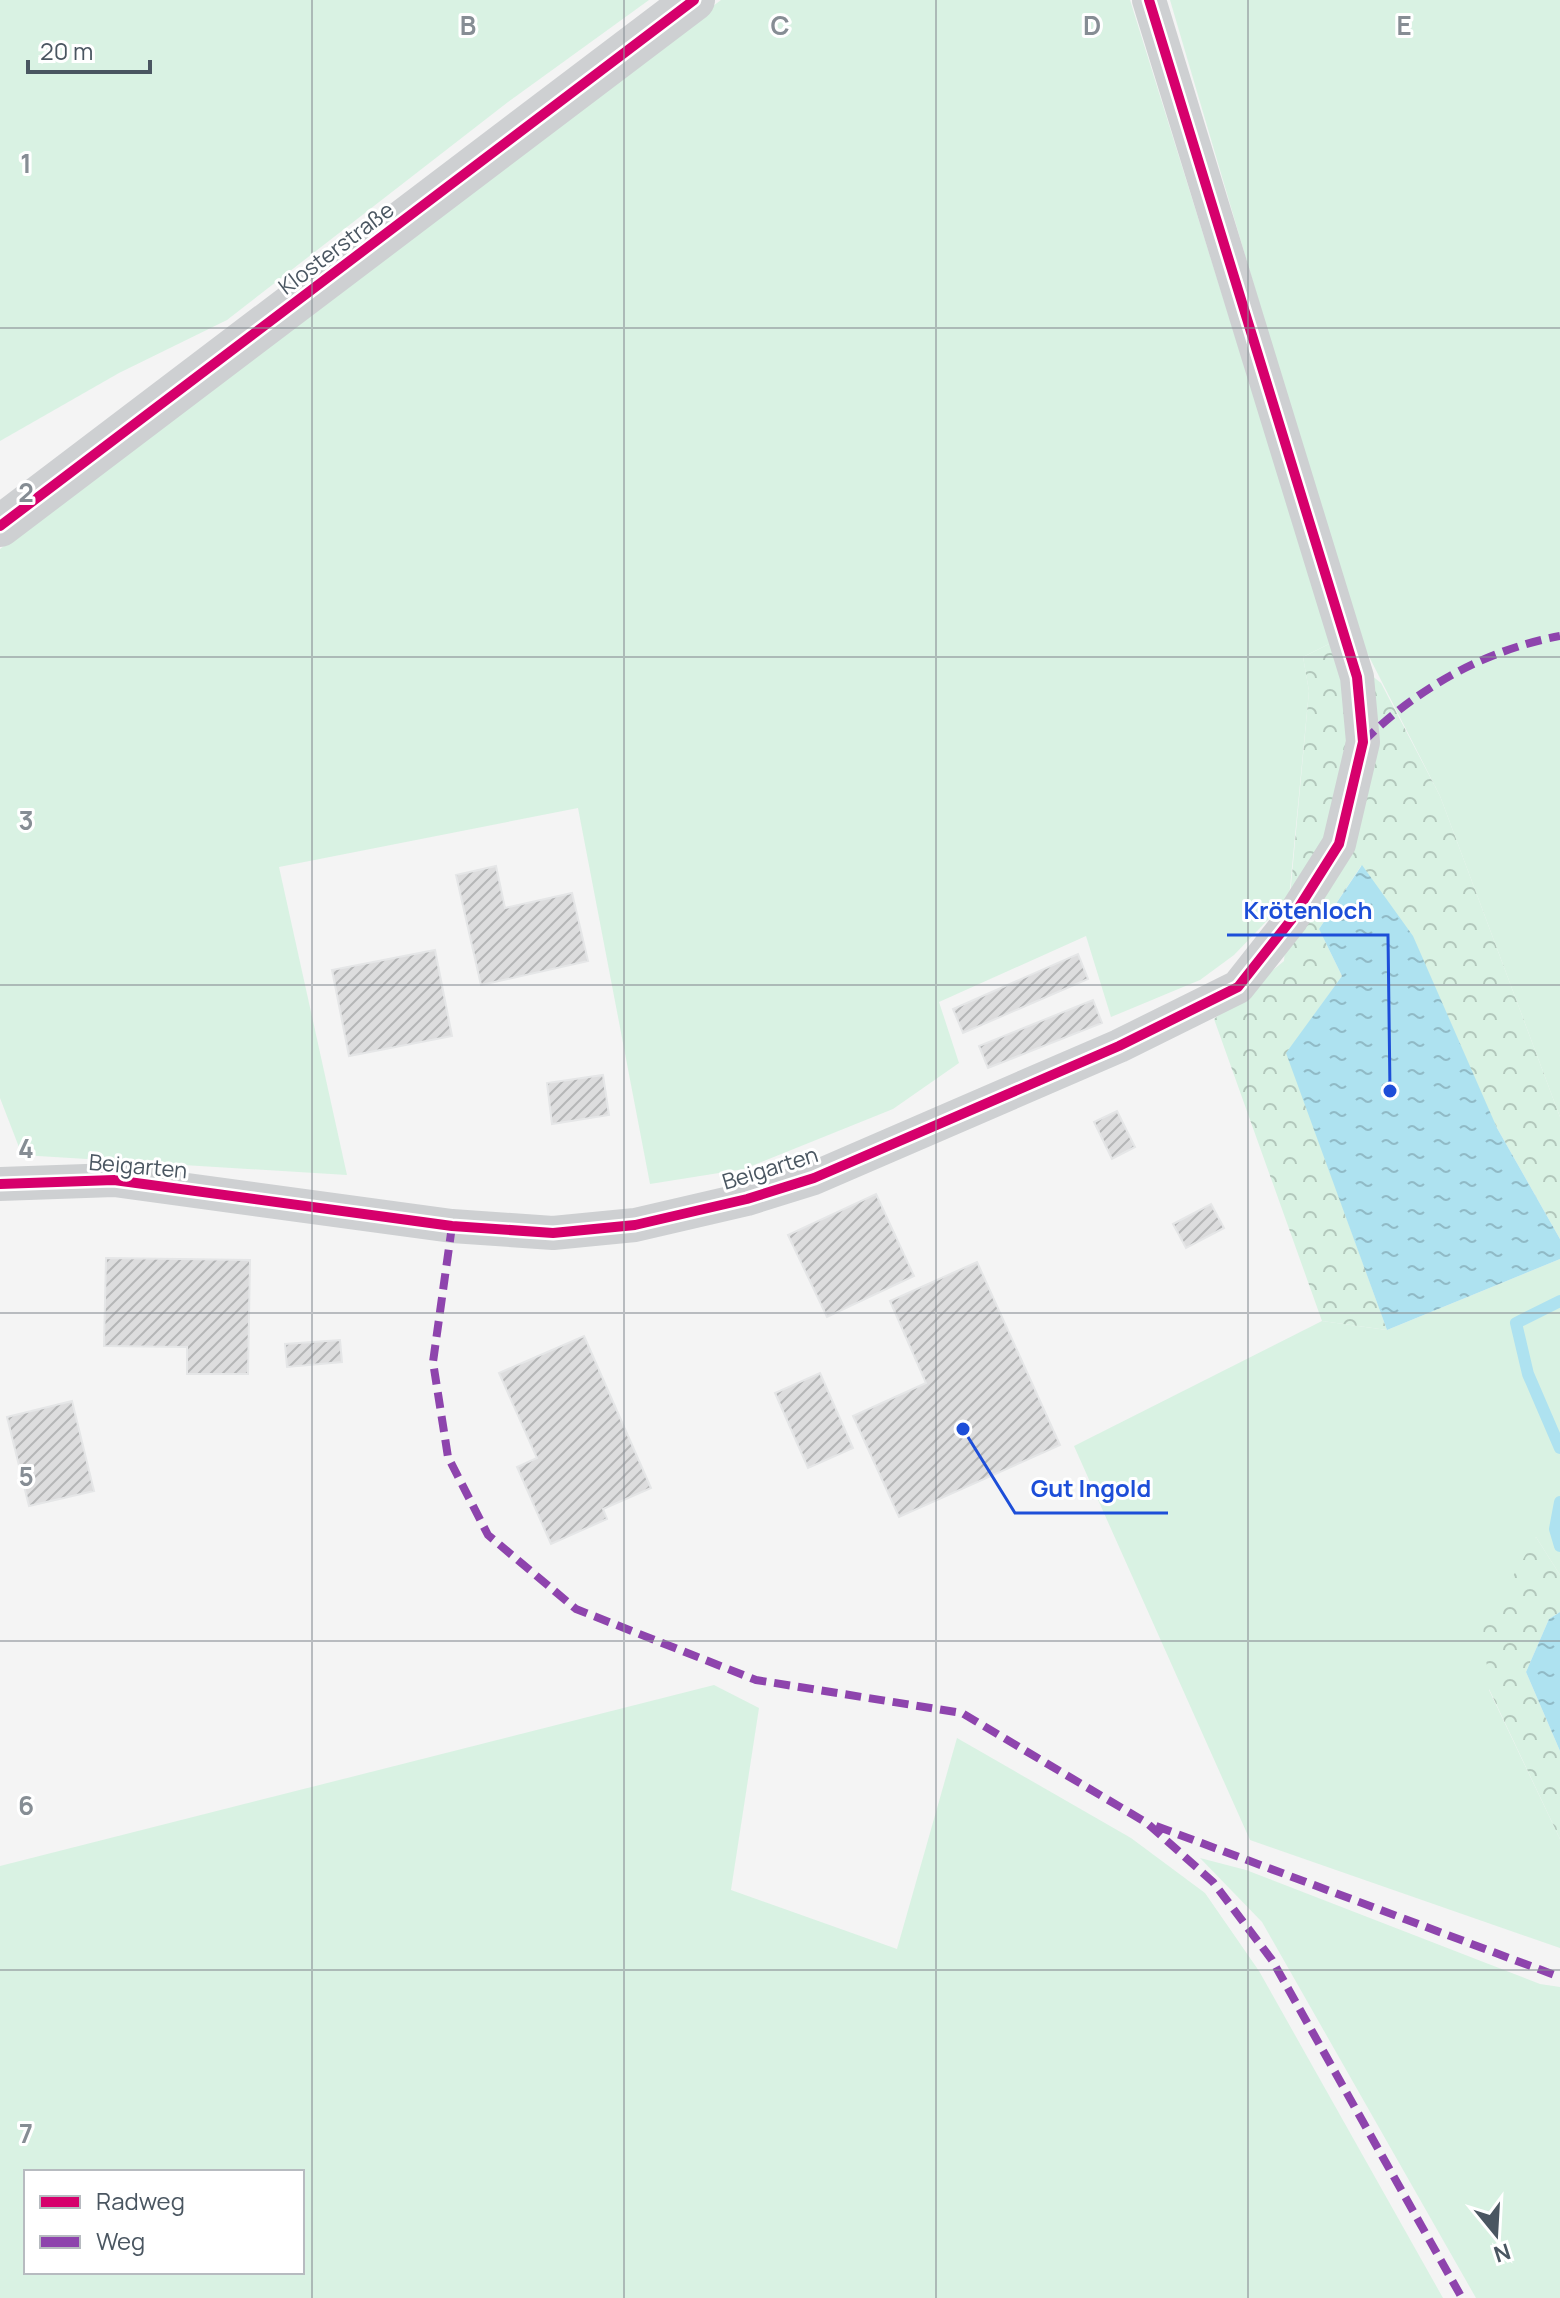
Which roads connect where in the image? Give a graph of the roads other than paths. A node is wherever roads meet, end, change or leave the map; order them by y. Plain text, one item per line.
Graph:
1 (694, 0) edge
2 (1149, 0) edge
3 (0, 526) edge
4 (0, 1184) edge

1 - 3 street, Klosterstraße
2 - 4 street, Beigarten

